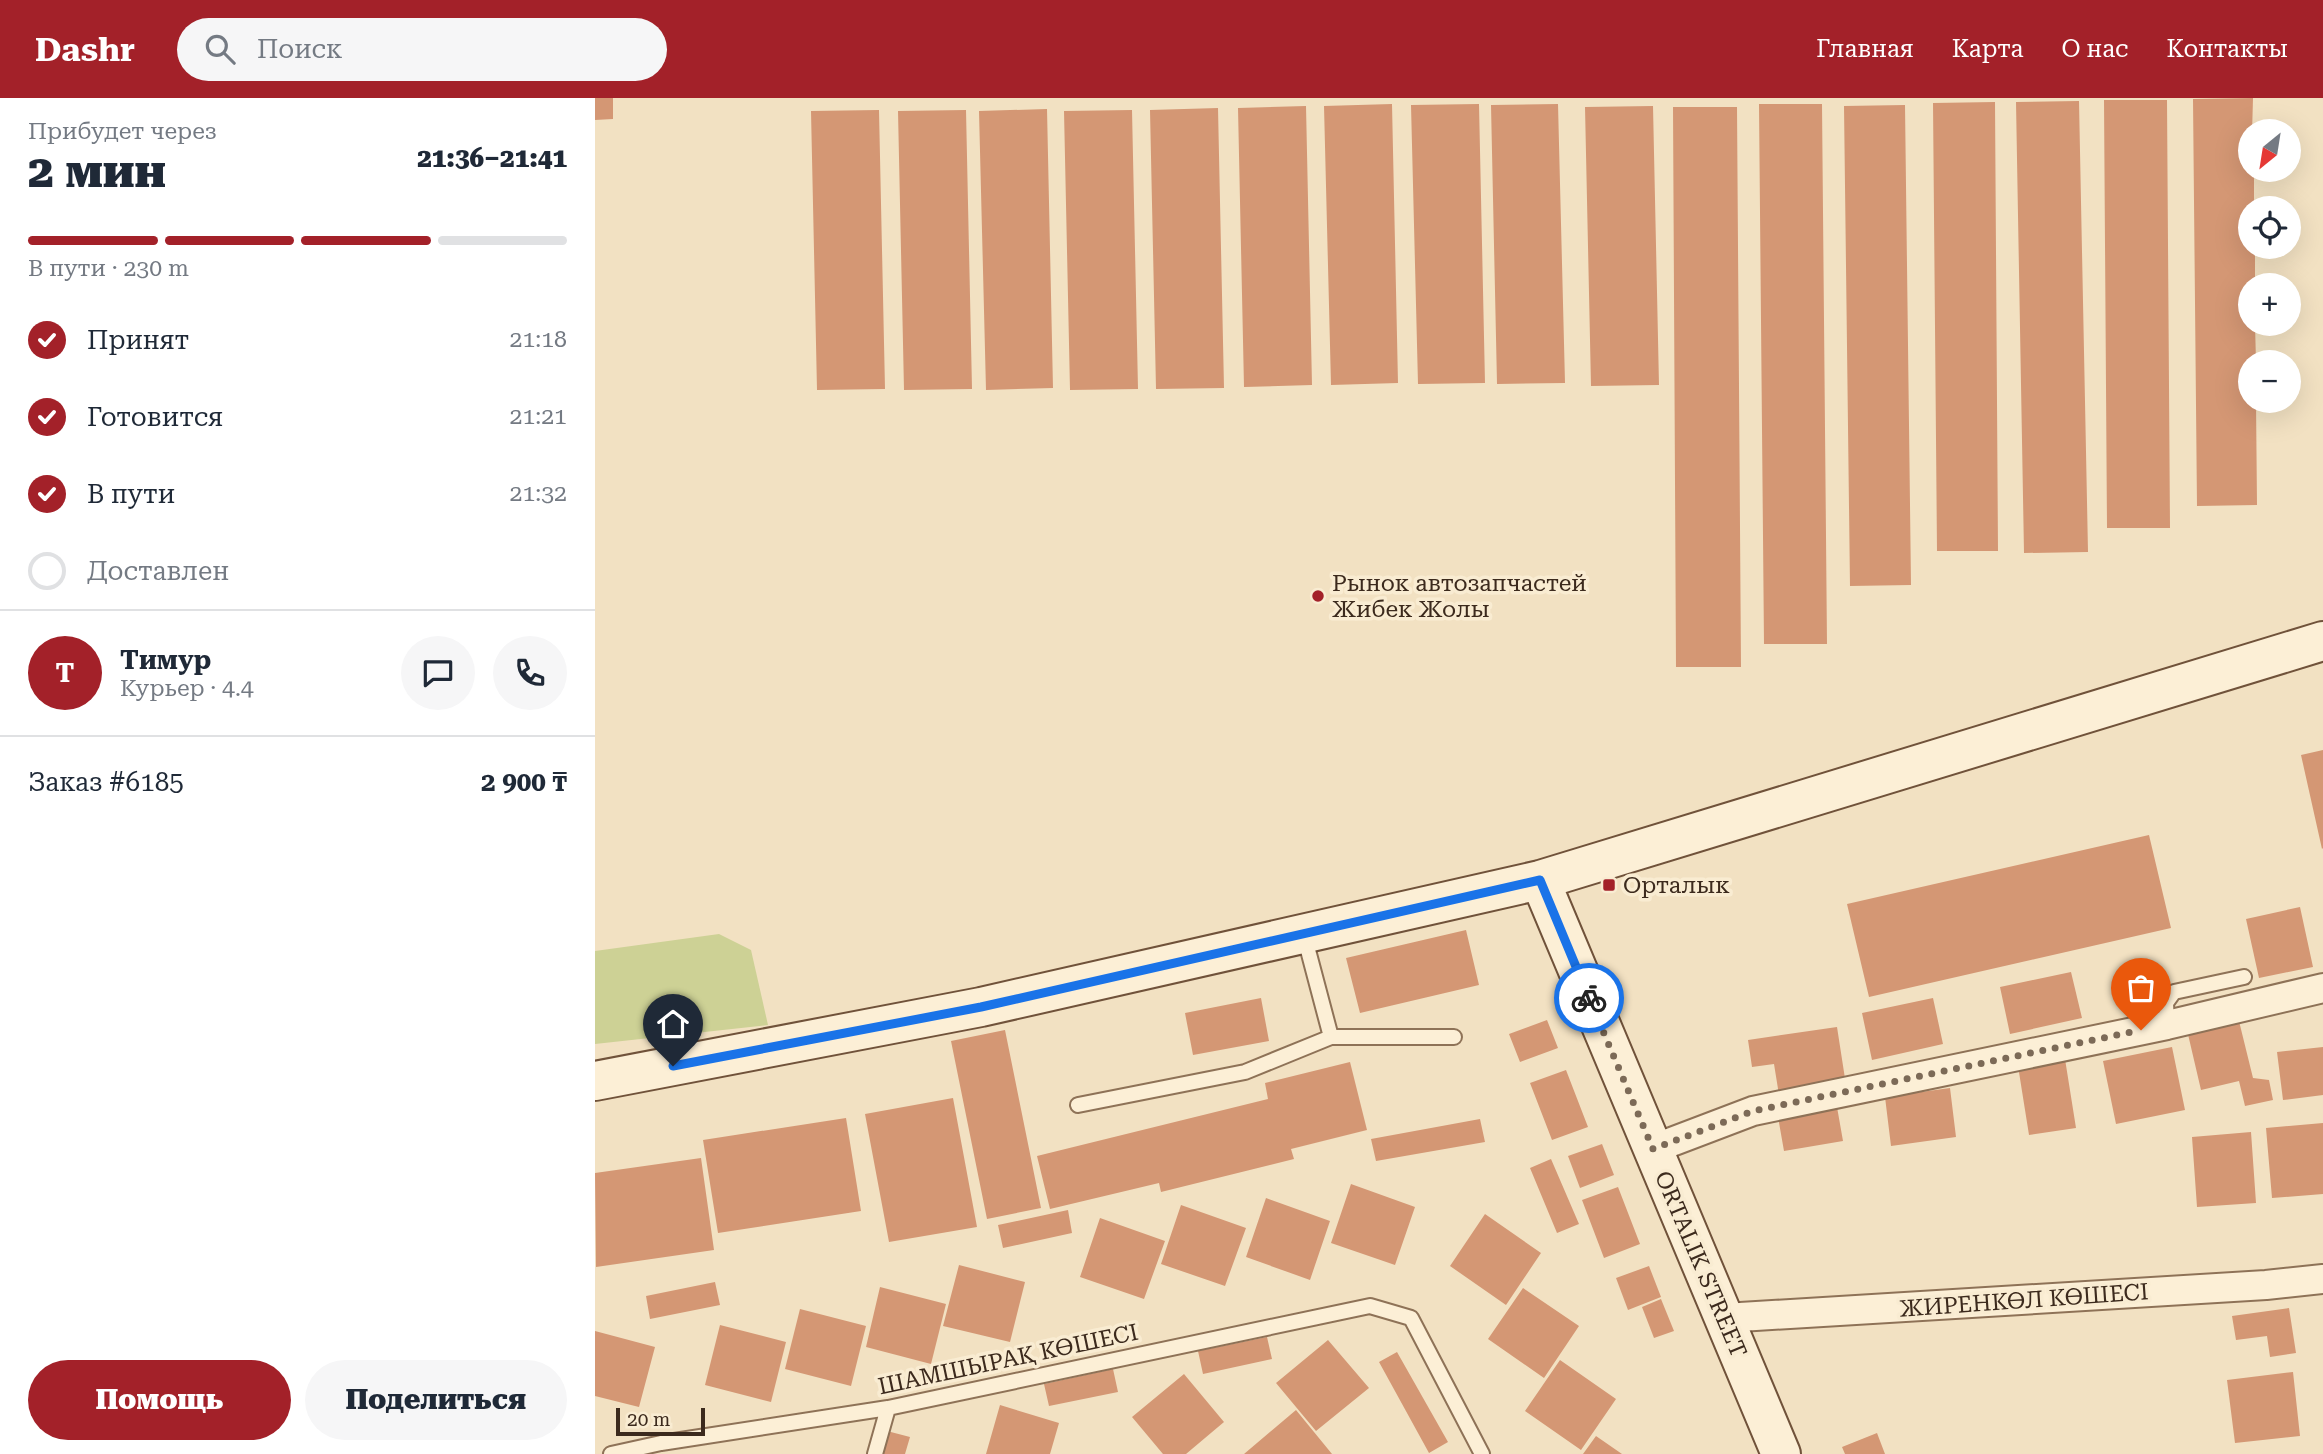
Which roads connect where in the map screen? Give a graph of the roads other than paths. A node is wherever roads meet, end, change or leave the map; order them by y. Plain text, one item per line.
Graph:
1 (2323, 641) edge
2 (1540, 880) junction
3 (1303, 934) junction
4 (2243, 977) dead end
5 (2323, 988) edge
6 (2167, 1025) junction
7 (1331, 1037) junction
8 (1454, 1037) dead end
9 (595, 1081) edge
10 (1078, 1105) dead end
11 (1653, 1149) junction
12 (2323, 1279) edge
13 (1724, 1318) junction
14 (888, 1408) junction
15 (611, 1454) edge
16 (875, 1454) edge
17 (1482, 1454) edge
18 (1781, 1454) edge

1 - 2 main road
2 - 3 main road
2 - 11 main road, ORTALIK STREET
3 - 7 lane
3 - 9 main road
4 - 6 lane
5 - 6 street
6 - 11 street
7 - 8 lane
7 - 10 lane
11 - 13 main road, ORTALIK STREET
12 - 13 street, ЖИРЕНКӨЛ КӨШЕСІ
13 - 18 main road, ORTALIK STREET
14 - 15 lane, ШАМШЫРАҚ КӨШЕСІ
14 - 16 lane
14 - 17 lane, ШАМШЫРАҚ КӨШЕСІ

